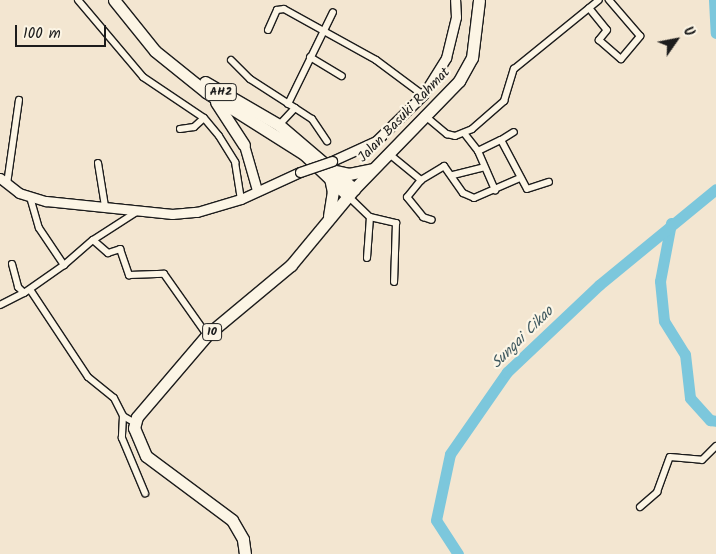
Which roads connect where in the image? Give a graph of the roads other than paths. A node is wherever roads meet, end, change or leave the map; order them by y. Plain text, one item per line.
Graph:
1 (78, 0) edge
2 (114, 0) edge
3 (120, 0) edge
4 (455, 0) edge
5 (479, 0) edge
6 (599, 0) edge
7 (610, 0) edge
8 (589, 8) junction
9 (333, 12) dead end
10 (268, 30) dead end
11 (322, 32) junction
12 (310, 57) junction
13 (231, 60) dead end
14 (342, 76) dead end
15 (206, 92) junction
16 (423, 95) junction
17 (19, 100) dead end
18 (292, 106) junction
19 (424, 115) junction
20 (204, 118) junction
21 (274, 128) junction
22 (180, 129) dead end
23 (514, 132) dead end
24 (464, 133) junction
25 (501, 140) junction
26 (328, 141) dead end
27 (244, 144) junction
28 (478, 151) junction
29 (388, 153) junction
30 (98, 163) dead end
31 (484, 167) junction
32 (374, 168) junction
33 (332, 169) junction
34 (453, 175) junction
35 (520, 178) junction
36 (421, 180) junction
37 (3, 181) edge
38 (549, 182) dead end
39 (257, 190) junction
40 (495, 190) junction
41 (351, 193) junction
42 (30, 197) junction
43 (241, 199) junction
44 (105, 206) junction
45 (138, 211) junction
46 (370, 217) junction
47 (328, 220) junction
48 (432, 220) dead end
49 (93, 240) junction
50 (367, 258) dead end
51 (12, 264) dead end
52 (64, 266) junction
53 (394, 282) dead end
54 (31, 291) junction
55 (24, 293) junction
56 (0, 305) edge
57 (207, 336) junction
58 (123, 416) junction
59 (134, 423) junction
60 (716, 446) edge
61 (146, 493) dead end
62 (640, 507) dead end
63 (245, 554) edge

1 - 20 street
2 - 15 highway
3 - 21 highway, AH2
4 - 16 street
5 - 19 highway, Jalan Basuki Rahmat / 10
6 - 8 street
7 - 8 street
8 - 24 street
9 - 11 street
10 - 11 street
11 - 12 street
11 - 16 street
12 - 14 street
12 - 18 street
13 - 18 street
15 - 21 highway
15 - 27 highway
16 - 33 street
17 - 37 street
18 - 21 street
18 - 26 street
19 - 24 street
19 - 29 highway, Jalan Basuki Rahmat / 10
20 - 22 street
20 - 43 street
21 - 27 highway
21 - 33 highway, AH2
23 - 25 street
24 - 28 street
25 - 28 street
25 - 35 street
27 - 39 street
28 - 31 street
29 - 32 highway, Jalan Basuki Rahmat / 10
29 - 36 street
30 - 44 street
31 - 34 street
31 - 40 street
32 - 33 highway
32 - 41 highway, Jalan Basuki Rahmat / 10
33 - 39 street, bridge
33 - 41 highway, AH2
33 - 47 highway
34 - 36 street
34 - 40 street
35 - 38 street
35 - 40 street
36 - 48 street
37 - 42 street
39 - 43 street
41 - 46 street
41 - 47 highway, 10
42 - 44 street
42 - 52 street
43 - 45 street
44 - 45 street
45 - 49 street
46 - 50 street
46 - 53 street
47 - 57 highway, 10
49 - 52 street
49 - 57 street
51 - 55 street
52 - 54 street
54 - 55 street
54 - 58 street
55 - 56 street
57 - 59 highway, 10
58 - 59 street
58 - 61 street
59 - 63 highway
60 - 62 street

